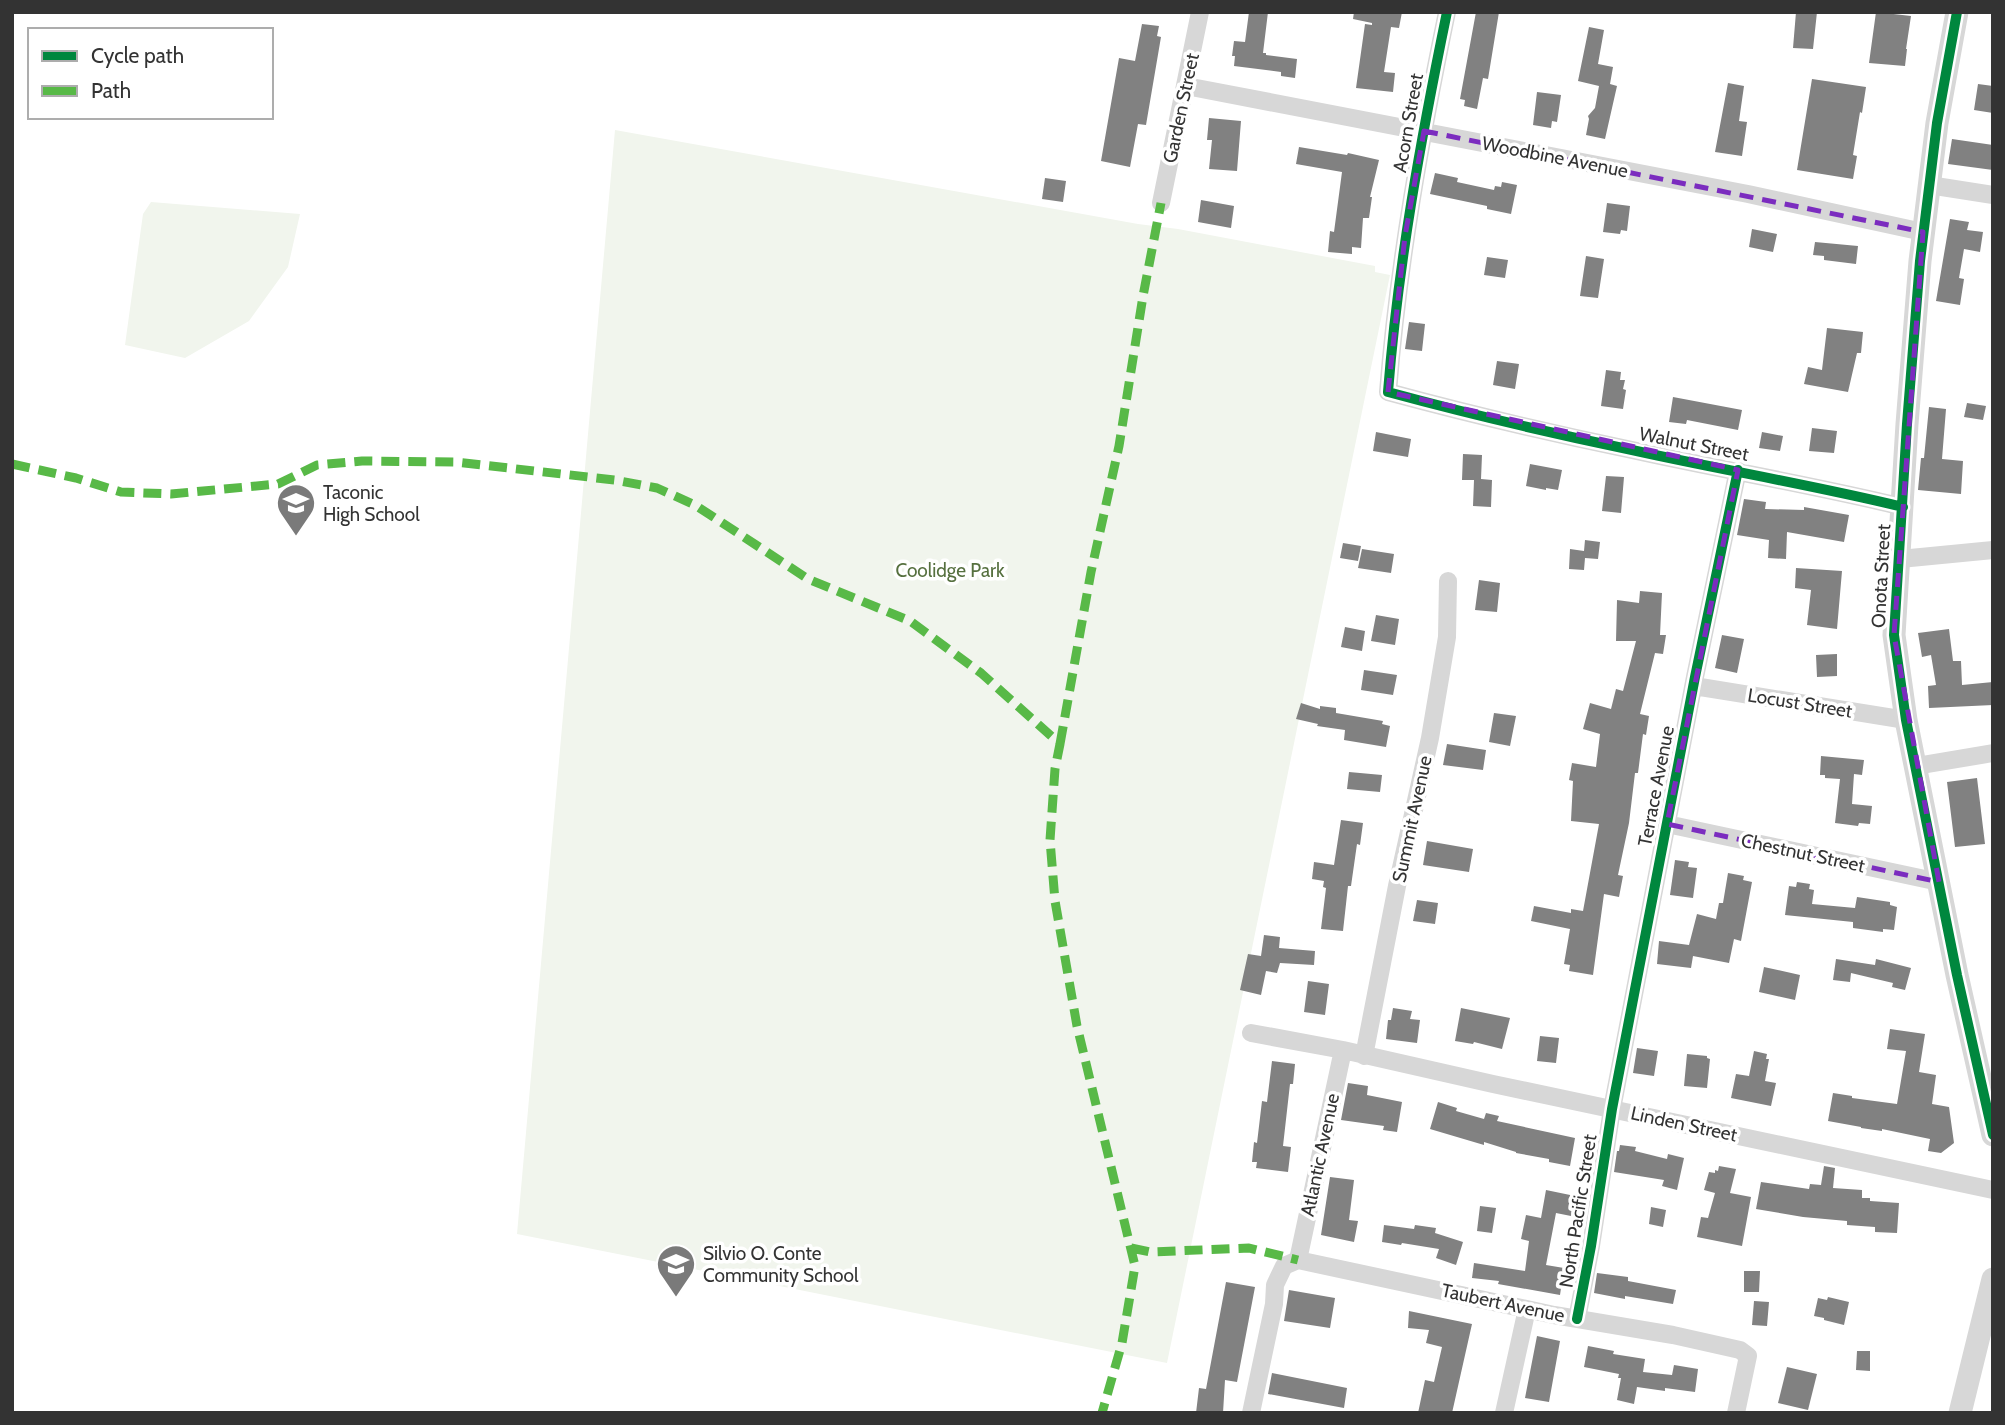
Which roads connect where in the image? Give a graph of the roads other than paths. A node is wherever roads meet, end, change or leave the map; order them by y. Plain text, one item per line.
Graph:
1 (1200, 12) edge
2 (1447, 12) edge
3 (1957, 12) edge
4 (1186, 86) junction
5 (1424, 131) junction
6 (1929, 185) junction
7 (1993, 195) edge
8 (1161, 203) dead end
9 (1923, 232) junction
10 (1479, 416) joint
11 (1738, 471) junction
12 (1903, 507) junction
13 (1993, 550) edge
14 (1899, 559) junction
15 (1448, 581) dead end
16 (1694, 686) junction
17 (1906, 720) junction
18 (1993, 753) edge
19 (1916, 766) junction
20 (1667, 824) junction
21 (1939, 882) junction
22 (1251, 1033) dead end
23 (1343, 1050) junction
24 (1364, 1056) junction
25 (1612, 1109) junction
26 (1993, 1135) edge
27 (1993, 1190) edge
28 (1298, 1260) junction
29 (1993, 1279) edge
30 (1527, 1309) junction
31 (1577, 1319) junction
32 (1251, 1413) edge
33 (1504, 1413) edge
34 (1736, 1413) edge
35 (1960, 1413) edge

1 - 4 street, Garden Street
2 - 5 street, Acorn Street
3 - 6 street, Onota Street
4 - 5 street, Woodbine Avenue
4 - 8 street, Garden Street
5 - 9 street, Woodbine Avenue
5 - 10 street, Acorn Street
6 - 7 street
6 - 9 street, Onota Street
9 - 12 street, Onota Street
10 - 11 street, Walnut Street
11 - 12 street, Walnut Street
11 - 16 street, Terrace Avenue
12 - 14 street, Onota Street
13 - 14 street
14 - 17 street, Onota Street
15 - 24 street, Summit Avenue
16 - 17 street, Locust Street
16 - 20 street, Terrace Avenue
17 - 19 street, Onota Street
18 - 19 street
19 - 21 street, Onota Street
20 - 21 street, Chestnut Street
20 - 25 street, Terrace Avenue
21 - 26 street, Onota Street
22 - 23 street, Linden Street
23 - 24 street, Linden Street
23 - 28 street, Atlantic Avenue
24 - 25 street, Linden Street
25 - 27 street, Linden Street
25 - 31 street, North Pacific Street
28 - 30 street, Taubert Avenue
28 - 32 street
29 - 35 street
30 - 31 street, Taubert Avenue
30 - 33 street
31 - 34 street, Taubert Avenue

